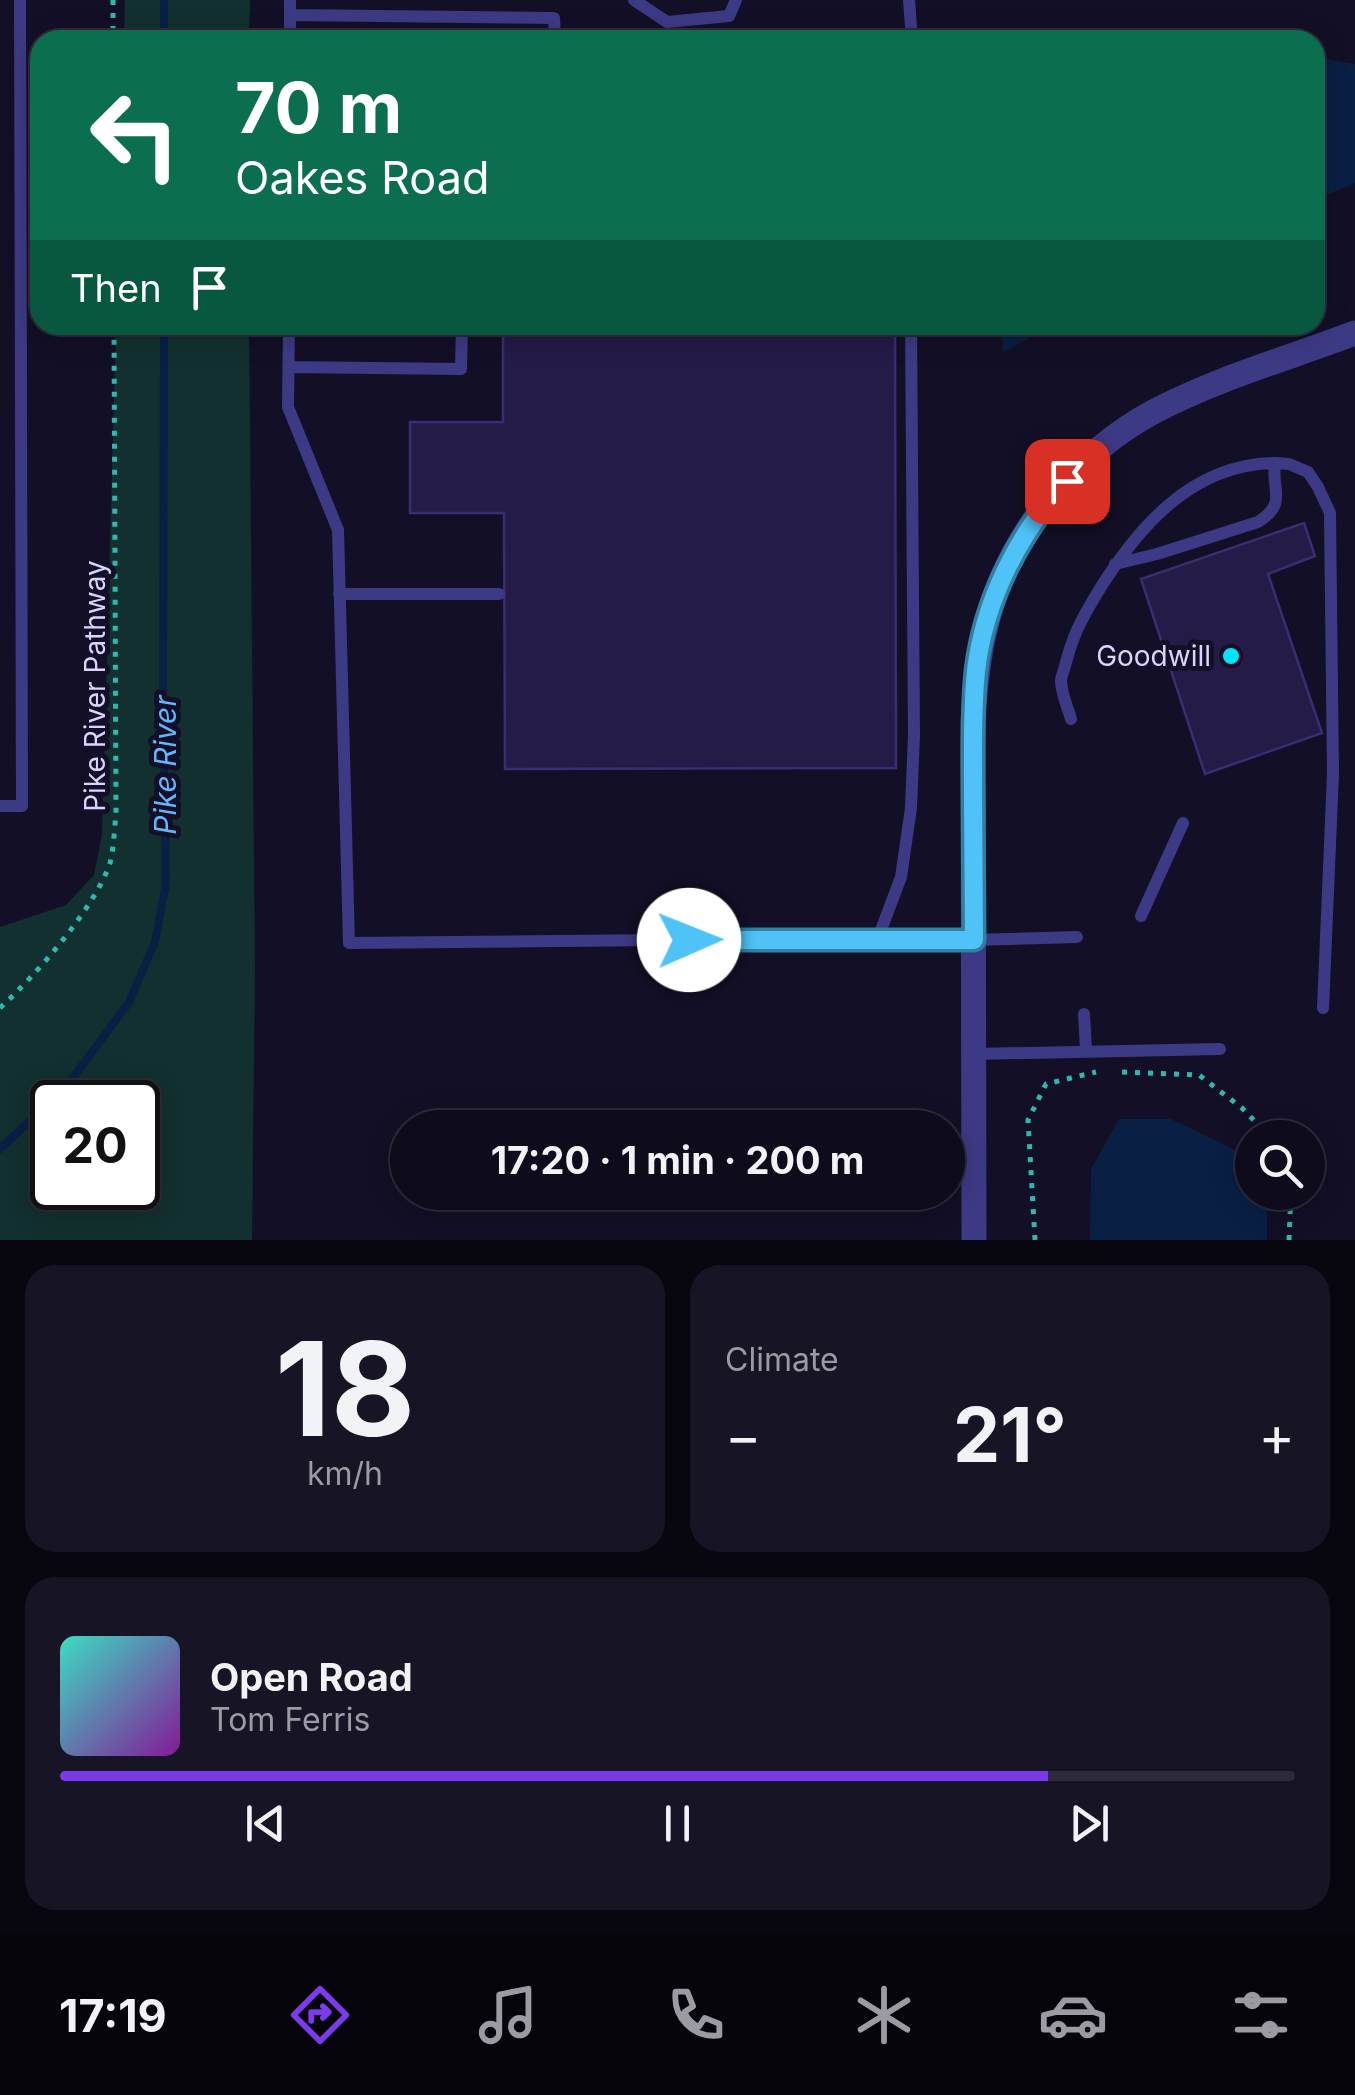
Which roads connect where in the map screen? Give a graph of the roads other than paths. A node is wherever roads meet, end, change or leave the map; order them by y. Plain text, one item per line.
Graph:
1 (20, 0) edge
2 (290, 0) edge
3 (634, 0) edge
4 (736, 0) edge
5 (909, 0) edge
6 (290, 15) junction
7 (290, 30) edge
8 (555, 30) edge
9 (911, 30) edge
10 (1355, 333) edge
11 (289, 335) edge
12 (462, 335) edge
13 (912, 335) edge
14 (288, 368) junction
15 (1275, 463) junction
16 (1115, 564) junction
17 (339, 594) junction
18 (499, 594) dead end
19 (1071, 719) dead end
20 (0, 806) edge
21 (1182, 822) dead end
22 (1142, 916) dead end
23 (1077, 936) dead end
24 (878, 938) junction
25 (974, 940) junction
26 (1323, 1008) dead end
27 (1084, 1014) dead end
28 (1220, 1048) dead end
29 (1086, 1050) junction
30 (974, 1054) junction
31 (974, 1240) edge

1 - 20 lane
2 - 6 lane
3 - 4 lane
5 - 9 lane
6 - 7 lane
6 - 8 lane
10 - 25 street
11 - 14 lane
12 - 14 lane
13 - 24 lane
14 - 17 lane
15 - 16 lane
15 - 16 lane
15 - 26 lane
16 - 19 lane
17 - 18 lane
17 - 24 lane
21 - 22 lane
23 - 25 lane
24 - 25 lane
25 - 30 street
27 - 29 lane
28 - 29 lane
29 - 30 lane
30 - 31 street

